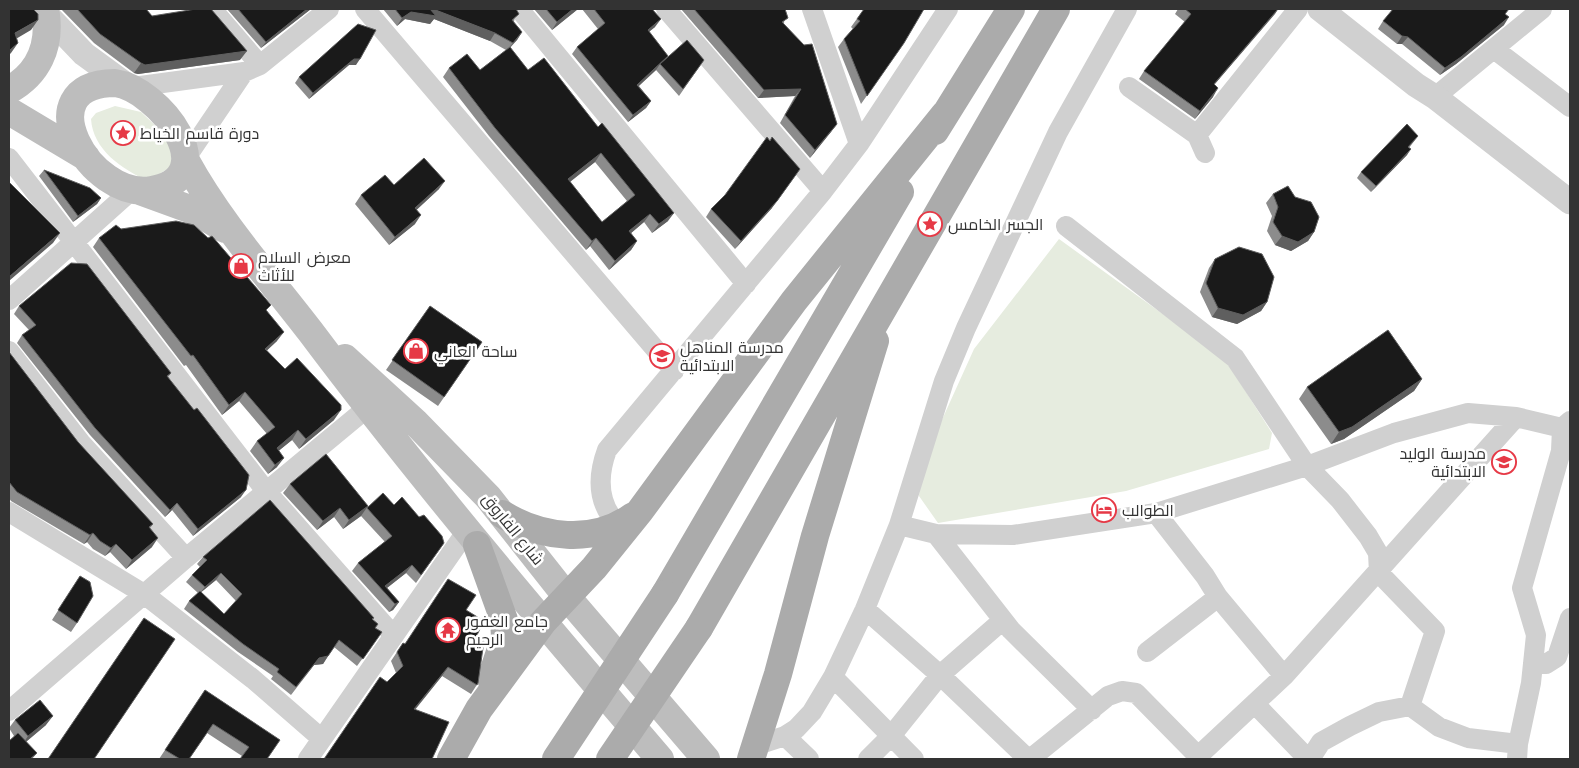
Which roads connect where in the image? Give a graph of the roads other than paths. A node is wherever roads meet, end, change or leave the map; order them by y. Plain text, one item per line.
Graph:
1 (212, 9) edge
2 (329, 9) edge
3 (365, 9) edge
4 (519, 9) edge
5 (666, 9) edge
6 (812, 9) edge
7 (948, 9) edge
8 (1011, 9) edge
9 (1056, 9) edge
10 (1127, 9) edge
11 (1298, 9) edge
12 (1320, 9) edge
13 (1542, 9) edge
14 (43, 12) edge
15 (1494, 49) junction
16 (252, 69) junction
17 (129, 86) junction
18 (1129, 86) dead end
19 (9, 90) edge
20 (1435, 97) junction
21 (1570, 107) edge
22 (9, 111) edge
23 (944, 115) junction
24 (858, 144) junction
25 (86, 157) junction
26 (9, 158) edge
27 (186, 159) junction
28 (135, 190) junction
29 (823, 191) junction
30 (1570, 202) edge
31 (1066, 226) dead end
32 (231, 232) junction
33 (74, 242) junction
34 (746, 284) junction
35 (9, 300) edge
36 (884, 304) junction
37 (300, 318) junction
38 (9, 351) edge
39 (674, 371) junction
40 (367, 408) junction
41 (1516, 417) junction
42 (1566, 425) edge
43 (1308, 466) junction
44 (266, 491) junction
45 (9, 512) edge
46 (1156, 513) junction
47 (502, 514) junction
48 (629, 518) junction
49 (899, 525) junction
50 (936, 534) junction
51 (472, 538) junction
52 (186, 558) junction
53 (1379, 573) junction
54 (144, 594) junction
55 (567, 597) junction
56 (1218, 597) junction
57 (865, 609) junction
58 (1570, 618) edge
59 (1003, 620) junction
60 (543, 622) junction
61 (394, 636) junction
62 (1147, 652) dead end
63 (1534, 663) junction
64 (940, 675) junction
65 (1284, 676) junction
66 (833, 677) junction
67 (1255, 704) junction
68 (1410, 706) junction
69 (479, 709) junction
70 (1092, 710) junction
71 (9, 711) edge
72 (785, 736) junction
73 (891, 736) junction
74 (322, 739) junction
75 (1517, 752) edge
76 (748, 755) edge
77 (1196, 758) edge
78 (308, 759) edge
79 (451, 759) edge
80 (556, 759) edge
81 (610, 759) edge
82 (660, 759) edge
83 (706, 759) edge
84 (809, 759) edge
85 (868, 759) edge
86 (914, 759) edge
87 (1029, 759) edge
88 (1306, 759) edge

1 - 16 street
2 - 16 street
3 - 39 street
4 - 34 street
5 - 29 street
6 - 24 street
7 - 24 street
8 - 23 main road
9 - 36 main road
10 - 49 street
11 - 18 street
12 - 20 street
13 - 15 street
14 - 17 street, شارع الفاروق
14 - 19 main road
15 - 20 street
15 - 21 street
16 - 17 street
16 - 27 street
17 - 25 main road, شارع الفاروق
17 - 27 main road, شارع الفاروق
20 - 30 street
22 - 25 main road
23 - 48 main road
23 - 80 main road, bridge
24 - 29 street
25 - 28 main road, شارع الفاروق
26 - 33 street
27 - 28 main road
27 - 32 main road, شارع الفاروق
28 - 32 main road, شارع الفاروق
28 - 33 street
29 - 34 street
31 - 43 street
32 - 37 main road, شارع الفاروق
33 - 35 street
33 - 44 street
34 - 39 street
36 - 76 main road
36 - 81 main road, bridge
37 - 40 main road, شارع الفاروق
37 - 47 main road, شارع الفاروق
38 - 52 street
39 - 48 street
40 - 44 street
40 - 51 main road, شارع الفاروق
41 - 42 street
41 - 43 street
41 - 53 street
42 - 63 street
43 - 46 street
43 - 53 street
44 - 52 street
44 - 61 street
45 - 54 street
46 - 50 street
46 - 56 street
47 - 48 main road
47 - 55 main road, شارع الفاروق
48 - 55 main road
49 - 50 street
49 - 57 street
50 - 59 street
51 - 60 main road, شارع الفاروق
51 - 61 street
51 - 69 main road
52 - 54 street
53 - 65 street
53 - 68 street
54 - 71 street
54 - 74 street
55 - 60 main road
55 - 83 main road, شارع الفاروق
56 - 62 street
56 - 65 street
57 - 64 street
57 - 66 street
58 - 63 street
59 - 64 street
59 - 70 street
60 - 69 main road
60 - 82 main road, شارع الفاروق
61 - 74 street
63 - 75 street
64 - 73 street
64 - 87 street
65 - 67 street
66 - 72 street
66 - 73 street
67 - 77 street
67 - 88 street
68 - 75 street
68 - 88 street
69 - 79 main road
70 - 77 street
70 - 87 street
72 - 76 street
72 - 84 street
73 - 85 street
73 - 86 street
74 - 78 street

